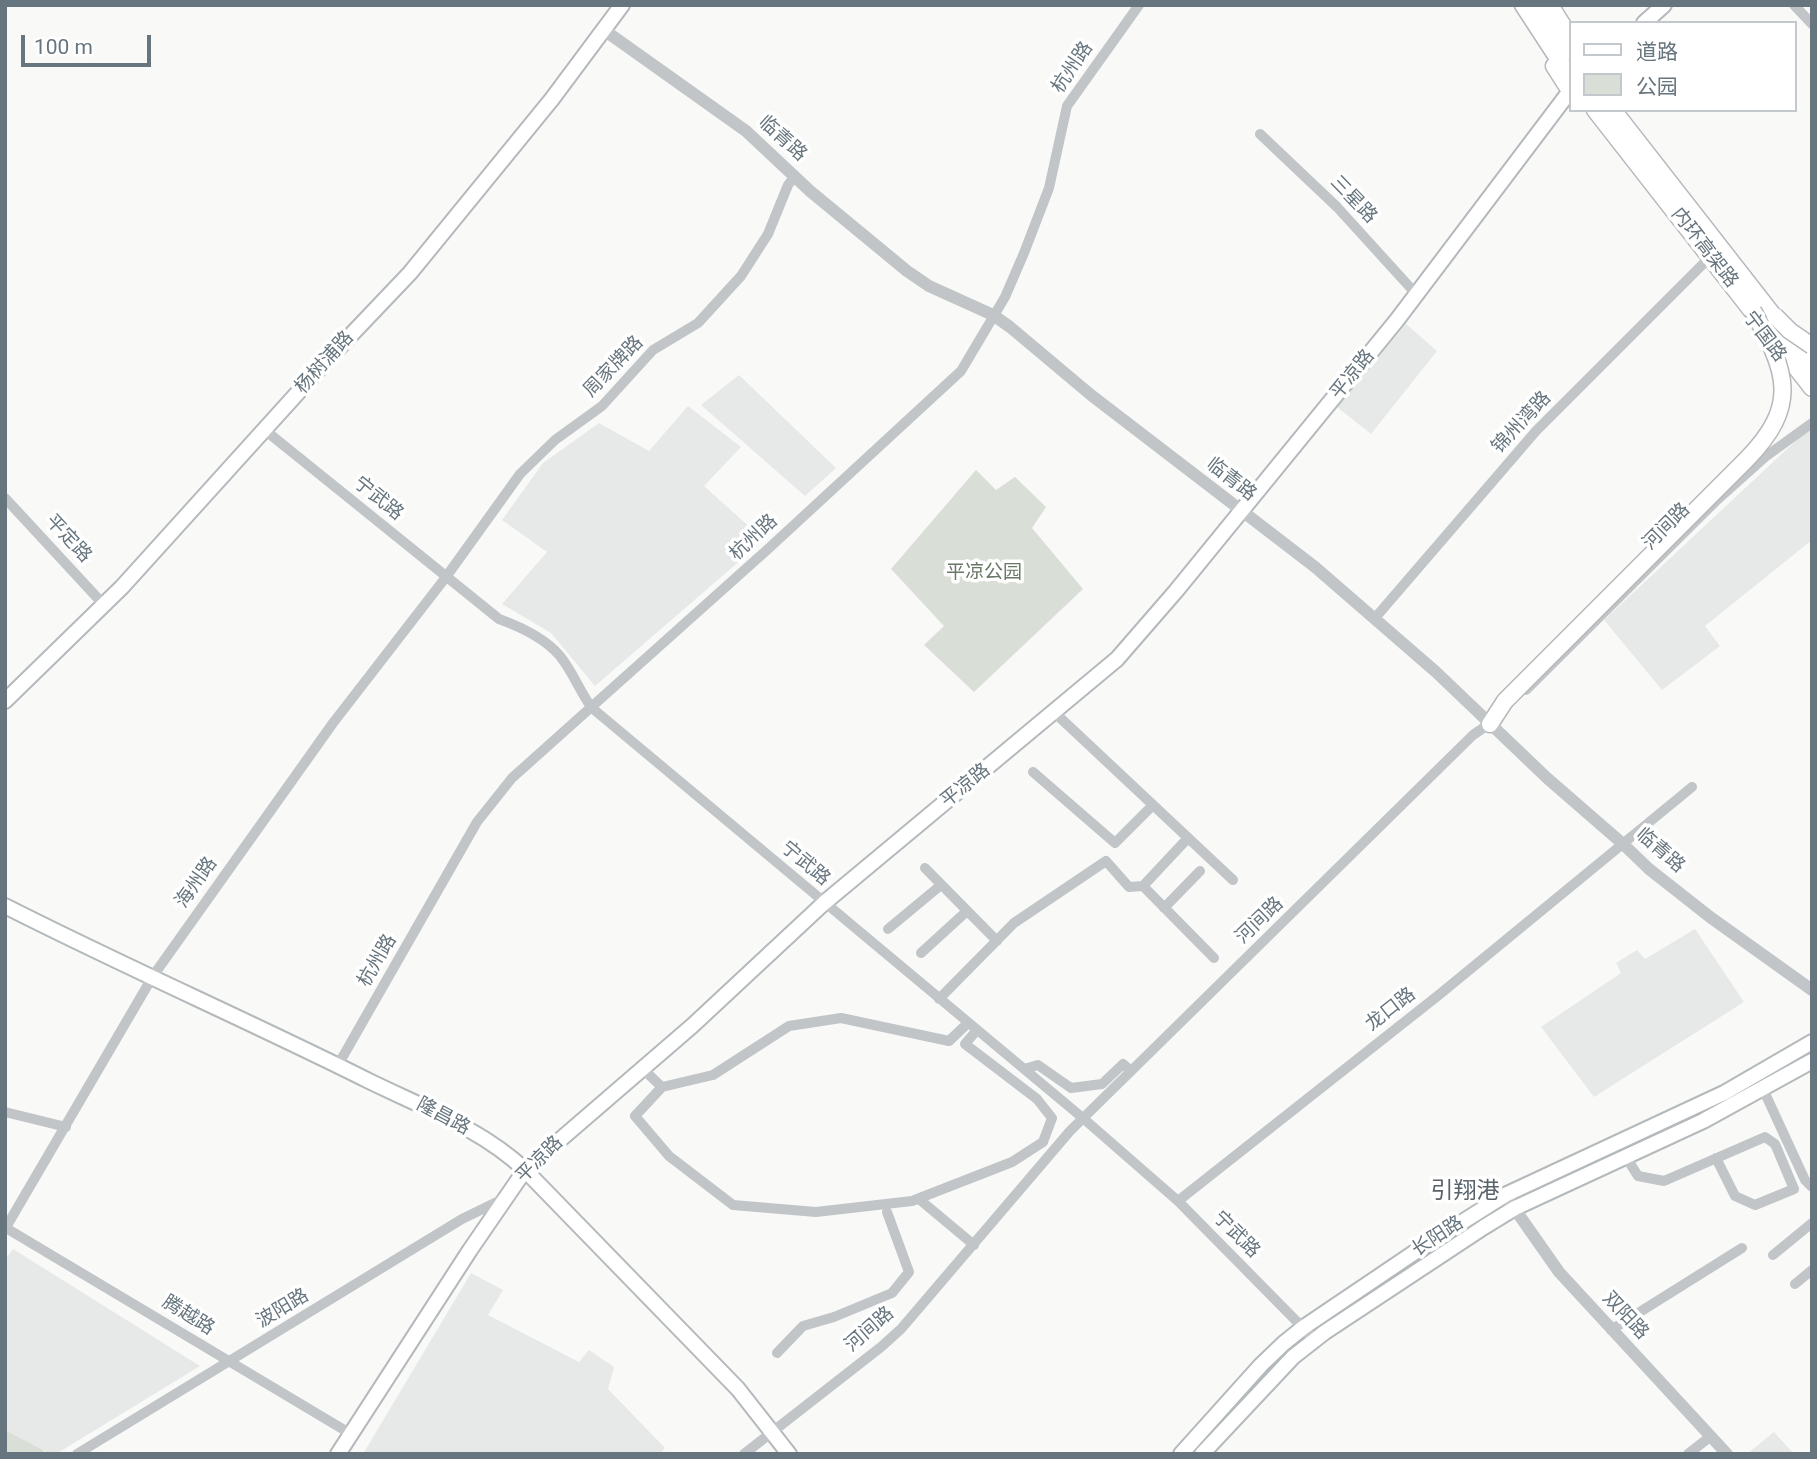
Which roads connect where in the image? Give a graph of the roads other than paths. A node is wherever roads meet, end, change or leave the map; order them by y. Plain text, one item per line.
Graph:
1 (621, 5) edge
2 (1139, 5) edge
3 (1514, 5) edge
4 (1523, 5) edge
5 (1541, 5) edge
6 (1550, 5) edge
7 (1664, 5) edge
8 (1794, 5) edge
9 (1646, 21) edge
10 (1812, 24) edge
11 (604, 30) junction
12 (1568, 34) edge
13 (1568, 49) edge
14 (1568, 74) edge
15 (1568, 88) edge
16 (1568, 94) edge
17 (1588, 112) edge
18 (1597, 112) edge
19 (1615, 112) edge
20 (1623, 112) edge
21 (1260, 134) dead end
22 (794, 176) junction
23 (1706, 261) junction
24 (1417, 295) junction
25 (1753, 311) junction
26 (993, 315) junction
27 (1775, 316) junction
28 (1812, 346) edge
29 (1812, 355) edge
30 (1812, 365) edge
31 (1812, 388) edge
32 (1812, 400) edge
33 (1812, 423) edge
34 (265, 431) junction
35 (5, 498) edge
36 (1241, 512) junction
37 (446, 578) junction
38 (104, 605) junction
39 (1374, 618) junction
40 (5, 701) edge
41 (592, 708) junction
42 (1055, 713) junction
43 (1490, 724) junction
44 (1033, 772) dead end
45 (1692, 787) dead end
46 (1153, 806) junction
47 (1188, 838) junction
48 (1623, 844) junction
49 (925, 869) dead end
50 (1200, 871) dead end
51 (1233, 880) dead end
52 (941, 885) junction
53 (1143, 886) junction
54 (824, 903) junction
55 (5, 906) edge
56 (1164, 908) junction
57 (967, 911) junction
58 (888, 929) dead end
59 (997, 941) junction
60 (921, 953) dead end
61 (1214, 958) dead end
62 (153, 976) junction
63 (1812, 990) edge
64 (939, 999) junction
65 (968, 1023) junction
66 (977, 1030) junction
67 (1812, 1042) edge
68 (1812, 1061) edge
69 (338, 1065) junction
70 (642, 1068) junction
71 (1024, 1069) junction
72 (1130, 1070) junction
73 (662, 1087) junction
74 (1763, 1089) junction
75 (5, 1112) edge
76 (1084, 1119) junction
77 (66, 1127) junction
78 (1626, 1157) junction
79 (1716, 1158) junction
80 (525, 1170) junction
81 (1812, 1187) edge
82 (1505, 1195) junction
83 (507, 1196) junction
84 (919, 1199) junction
85 (1178, 1201) junction
86 (1515, 1209) junction
87 (887, 1212) dead end
88 (1812, 1223) edge
89 (6, 1228) edge
90 (974, 1245) junction
91 (1742, 1248) dead end
92 (1773, 1255) dead end
93 (1812, 1270) edge
94 (1795, 1284) dead end
95 (1304, 1328) junction
96 (1611, 1330) junction
97 (1315, 1340) junction
98 (777, 1353) dead end
99 (228, 1362) junction
100 (772, 1431) junction
101 (351, 1434) junction
102 (1710, 1436) junction
103 (77, 1454) edge
104 (338, 1454) edge
105 (744, 1454) edge
106 (789, 1454) edge
107 (1181, 1454) edge
108 (1202, 1454) edge
109 (1688, 1454) edge
110 (1727, 1454) edge

1 - 11 main road, 杨树浦路
2 - 26 street, 杭州路
3 - 15 main road
4 - 14 main road
5 - 13 main road
6 - 12 main road
7 - 9 main road
8 - 10 street
11 - 22 street, 临青路
11 - 34 main road, 杨树浦路
16 - 24 main road, 平凉路
17 - 23 main road, 宁国路
18 - 25 main road, 内环高架路
19 - 27 main road, 内环高架路
20 - 29 main road, 宁国路
21 - 24 street, 三星路
22 - 26 street, 临青路
22 - 37 street, 周家牌路
23 - 32 main road, 宁国路
23 - 39 street, 锦州湾路
24 - 36 main road, 平凉路
25 - 31 main road, 内环高架路, bridge
25 - 43 main road, bridge
26 - 36 street, 临青路
26 - 41 street, 杭州路
27 - 28 main road, bridge
27 - 30 main road, 内环高架路, bridge
33 - 43 street, 河间路
34 - 37 street, 宁武路
34 - 38 main road, 杨树浦路
35 - 38 street, 平定路
36 - 39 street, 临青路
36 - 42 main road, 平凉路
37 - 41 street, 宁武路
37 - 62 street, 海州路
38 - 40 main road, 杨树浦路
39 - 43 street, 临青路
41 - 54 street, 宁武路
41 - 69 street, 杭州路
42 - 46 street
42 - 54 main road, 平凉路
43 - 48 street, 临青路
43 - 72 street, 河间路
44 - 46 street
45 - 48 street, 龙口路
46 - 47 street
47 - 51 street
47 - 53 street
48 - 63 street, 临青路
48 - 85 street, 龙口路
49 - 52 street
50 - 56 street
52 - 57 street
52 - 58 street
53 - 56 street
53 - 59 street
54 - 64 street, 宁武路
54 - 70 main road, 平凉路
55 - 62 main road, 隆昌路
56 - 61 street
57 - 59 street
57 - 60 street
59 - 64 street
62 - 69 main road, 隆昌路
62 - 77 street, 海州路
64 - 65 street, 宁武路
65 - 66 street, 宁武路
65 - 73 street
66 - 71 street, 宁武路
66 - 84 street
67 - 82 main road, 长阳路
68 - 74 main road, 长阳路
69 - 80 main road, 隆昌路
70 - 73 street
70 - 80 main road, 平凉路
71 - 72 street
71 - 76 street, 宁武路
72 - 76 street, 河间路
73 - 84 street
74 - 78 main road, 长阳路
74 - 81 street
75 - 77 street
76 - 85 street, 宁武路
76 - 90 street, 河间路
77 - 89 street, 海州路
78 - 79 street
78 - 86 main road, 长阳路
79 - 79 street
80 - 83 main road, 平凉路
80 - 100 main road, 隆昌路
82 - 86 street, 双阳路
82 - 95 main road, 长阳路
83 - 99 street, 波阳路
83 - 101 main road, 平凉路
84 - 90 street
85 - 95 street, 宁武路
86 - 96 street, 双阳路
86 - 97 main road, 长阳路
87 - 98 street
88 - 92 street
89 - 99 street, 腾越路
90 - 100 street, 河间路
91 - 96 street
93 - 94 street
95 - 97 street, 宁武路
95 - 107 main road, 长阳路
96 - 102 street, 双阳路
97 - 108 main road, 长阳路
99 - 101 street, 腾越路
99 - 103 street, 波阳路
100 - 105 street, 河间路
100 - 106 main road, 隆昌路
101 - 104 main road, 平凉路
102 - 109 street
102 - 110 street, 双阳路

